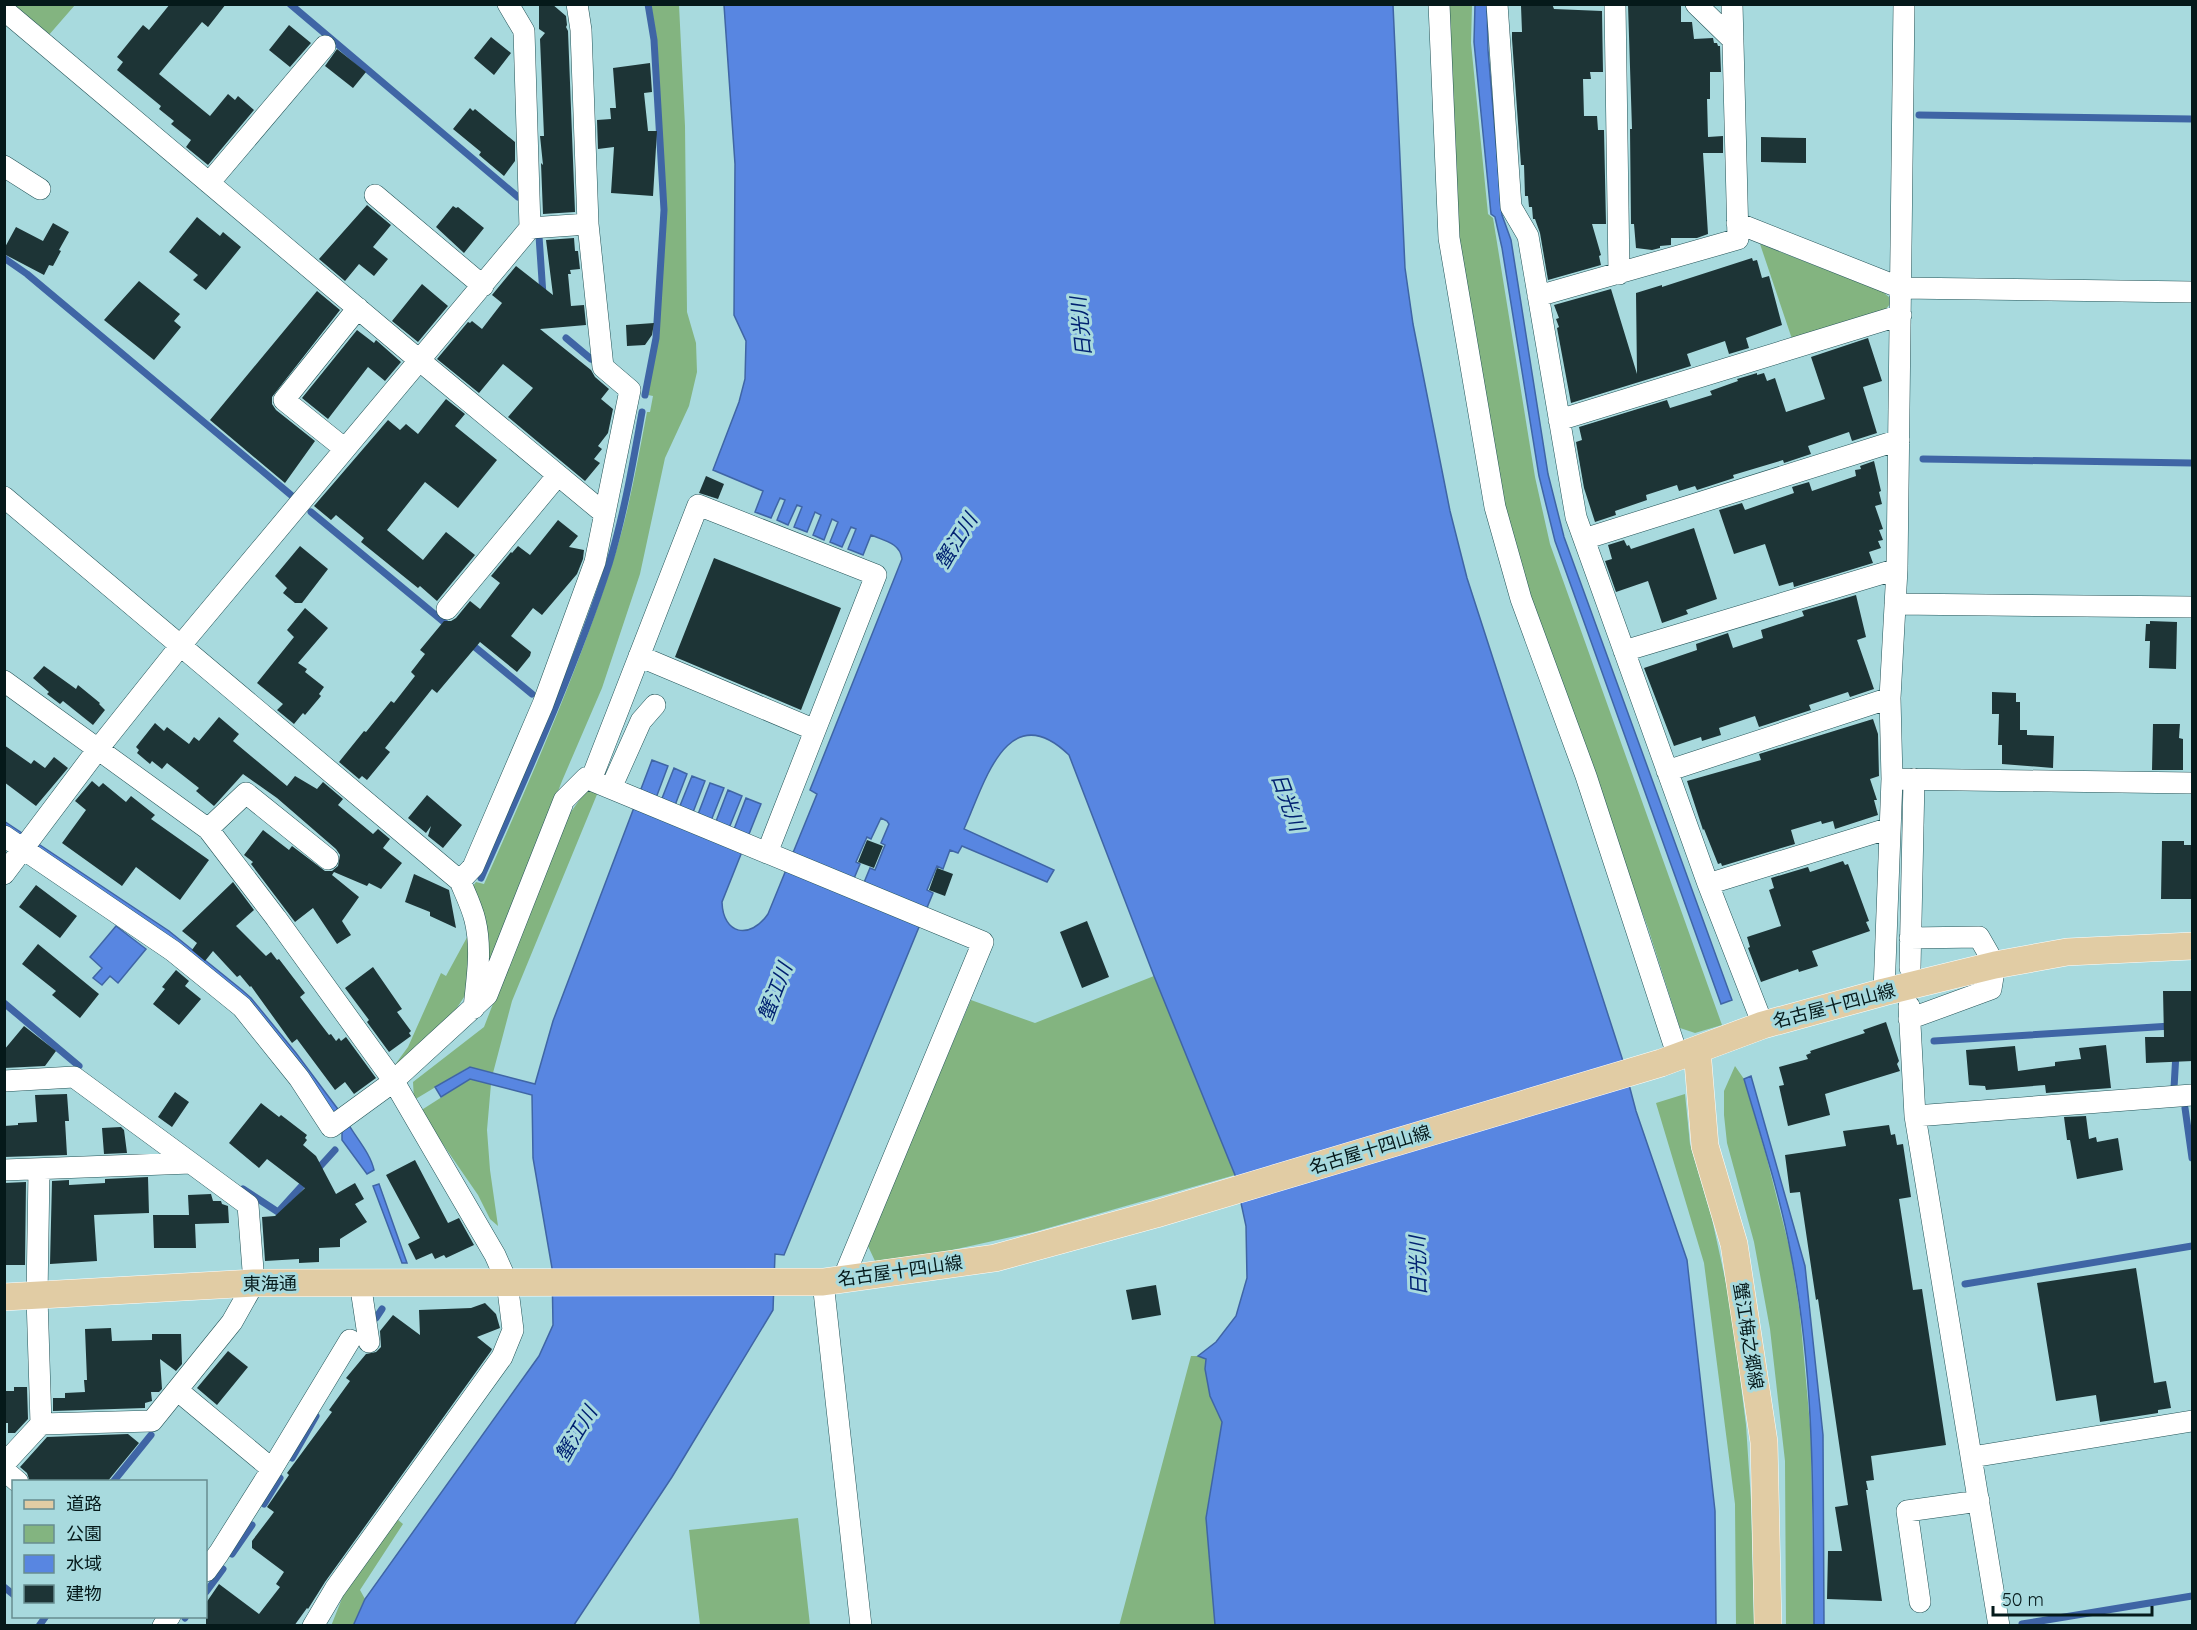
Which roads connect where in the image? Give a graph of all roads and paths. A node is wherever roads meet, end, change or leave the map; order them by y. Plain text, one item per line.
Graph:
1 (508, 4) edge
2 (576, 4) edge
3 (1439, 4) edge
4 (1497, 4) edge
5 (1615, 4) edge
6 (1696, 4) edge
7 (1732, 4) edge
8 (1904, 4) edge
9 (4, 10) edge
10 (1733, 40) junction
11 (325, 46) dead end
12 (4, 166) edge
13 (209, 183) junction
14 (40, 189) dead end
15 (375, 195) dead end
16 (1737, 223) junction
17 (588, 224) junction
18 (530, 228) junction
19 (1619, 274) junction
20 (483, 285) junction
21 (1901, 288) junction
22 (2193, 292) edge
23 (1538, 296) junction
24 (358, 308) junction
25 (1901, 315) junction
26 (419, 360) junction
27 (1559, 420) junction
28 (1899, 440) junction
29 (345, 449) junction
30 (558, 475) junction
31 (4, 497) edge
32 (605, 514) junction
33 (1584, 539) junction
34 (1897, 569) junction
35 (1895, 604) junction
36 (2193, 607) edge
37 (447, 609) dead end
38 (181, 645) junction
39 (1624, 651) junction
40 (639, 656) junction
41 (4, 681) edge
42 (1890, 698) junction
43 (655, 705) dead end
44 (815, 730) junction
45 (98, 749) junction
46 (1667, 771) junction
47 (1892, 779) junction
48 (1914, 779) junction
49 (591, 780) junction
50 (2193, 783) edge
51 (611, 788) junction
52 (1890, 828) junction
53 (208, 829) junction
54 (4, 836) edge
55 (30, 840) junction
56 (777, 857) junction
57 (328, 859) dead end
58 (4, 874) edge
59 (460, 881) junction
60 (1708, 884) junction
61 (1910, 938) junction
62 (2193, 946) edge
63 (1995, 964) junction
64 (1910, 968) dead end
65 (1884, 992) junction
66 (474, 1008) junction
67 (1763, 1025) junction
68 (1678, 1057) junction
69 (393, 1080) junction
70 (4, 1081) edge
71 (2193, 1095) edge
72 (1915, 1116) junction
73 (191, 1163) junction
74 (4, 1170) edge
75 (39, 1170) junction
76 (833, 1280) junction
77 (360, 1282) junction
78 (507, 1282) junction
79 (535, 1282) joint
80 (254, 1283) junction
81 (4, 1297) edge
82 (38, 1297) junction
83 (177, 1390) junction
84 (2193, 1421) edge
85 (41, 1424) junction
86 (1972, 1457) junction
87 (5, 1464) edge
88 (272, 1469) junction
89 (17, 1480) edge
90 (1979, 1501) junction
91 (207, 1570) edge
92 (1920, 1602) dead end
93 (313, 1626) edge
94 (861, 1626) edge
95 (1768, 1626) edge
96 (1999, 1626) edge

1 - 18 street
2 - 17 street
3 - 68 street
4 - 23 street
5 - 19 street
6 - 10 street
7 - 10 street
8 - 21 street
9 - 13 street
10 - 16 street
11 - 13 street
12 - 14 street
13 - 24 street
15 - 20 street
16 - 19 street
16 - 21 street
17 - 18 street
17 - 32 street
18 - 20 street
19 - 23 street
20 - 26 street
21 - 22 street
21 - 25 street
23 - 27 street
24 - 26 street
24 - 29 street
25 - 27 street
25 - 28 street
26 - 29 street
26 - 30 street
27 - 33 street
28 - 33 street
28 - 34 street
29 - 38 street
30 - 32 street
30 - 37 street
31 - 38 street
32 - 59 street
33 - 39 street
34 - 35 street
34 - 39 street
35 - 36 street
35 - 42 street
38 - 45 street
38 - 59 street
39 - 46 street
40 - 44 street
40 - 44 street
40 - 49 street
41 - 45 street
42 - 46 street
42 - 47 street
43 - 51 street
44 - 56 street
45 - 53 street
45 - 55 street
46 - 60 street
47 - 48 street
47 - 52 street
48 - 50 street
48 - 61 street
49 - 51 street
49 - 66 street
51 - 56 street
52 - 60 street
52 - 65 street
53 - 57 street
53 - 69 street
54 - 55 street
55 - 58 street
55 - 69 street
56 - 76 street
59 - 66 street
60 - 67 street
61 - 63 street
61 - 64 street
62 - 63 main road, 名古屋十四山線
63 - 65 main road, 名古屋十四山線
63 - 72 street
65 - 67 main road, 名古屋十四山線
66 - 69 street
67 - 68 main road, 名古屋十四山線
68 - 76 main road, 名古屋十四山線
68 - 95 main road, 蟹江梅之郷線
69 - 78 street
70 - 73 street
71 - 72 street
72 - 86 street
73 - 75 street
73 - 80 street
74 - 75 street
75 - 82 street
76 - 79 main road, 名古屋十四山線
76 - 94 street
77 - 78 main road, 東海通
77 - 80 main road, 東海通
77 - 88 street
78 - 79 main road, 東海通
78 - 93 street
80 - 82 main road, 東海通
80 - 83 street
81 - 82 main road, 東海通
82 - 85 street
83 - 85 street
83 - 88 street
84 - 86 street
85 - 87 street
86 - 90 street
87 - 89 street
88 - 91 street
90 - 92 street
90 - 96 street

